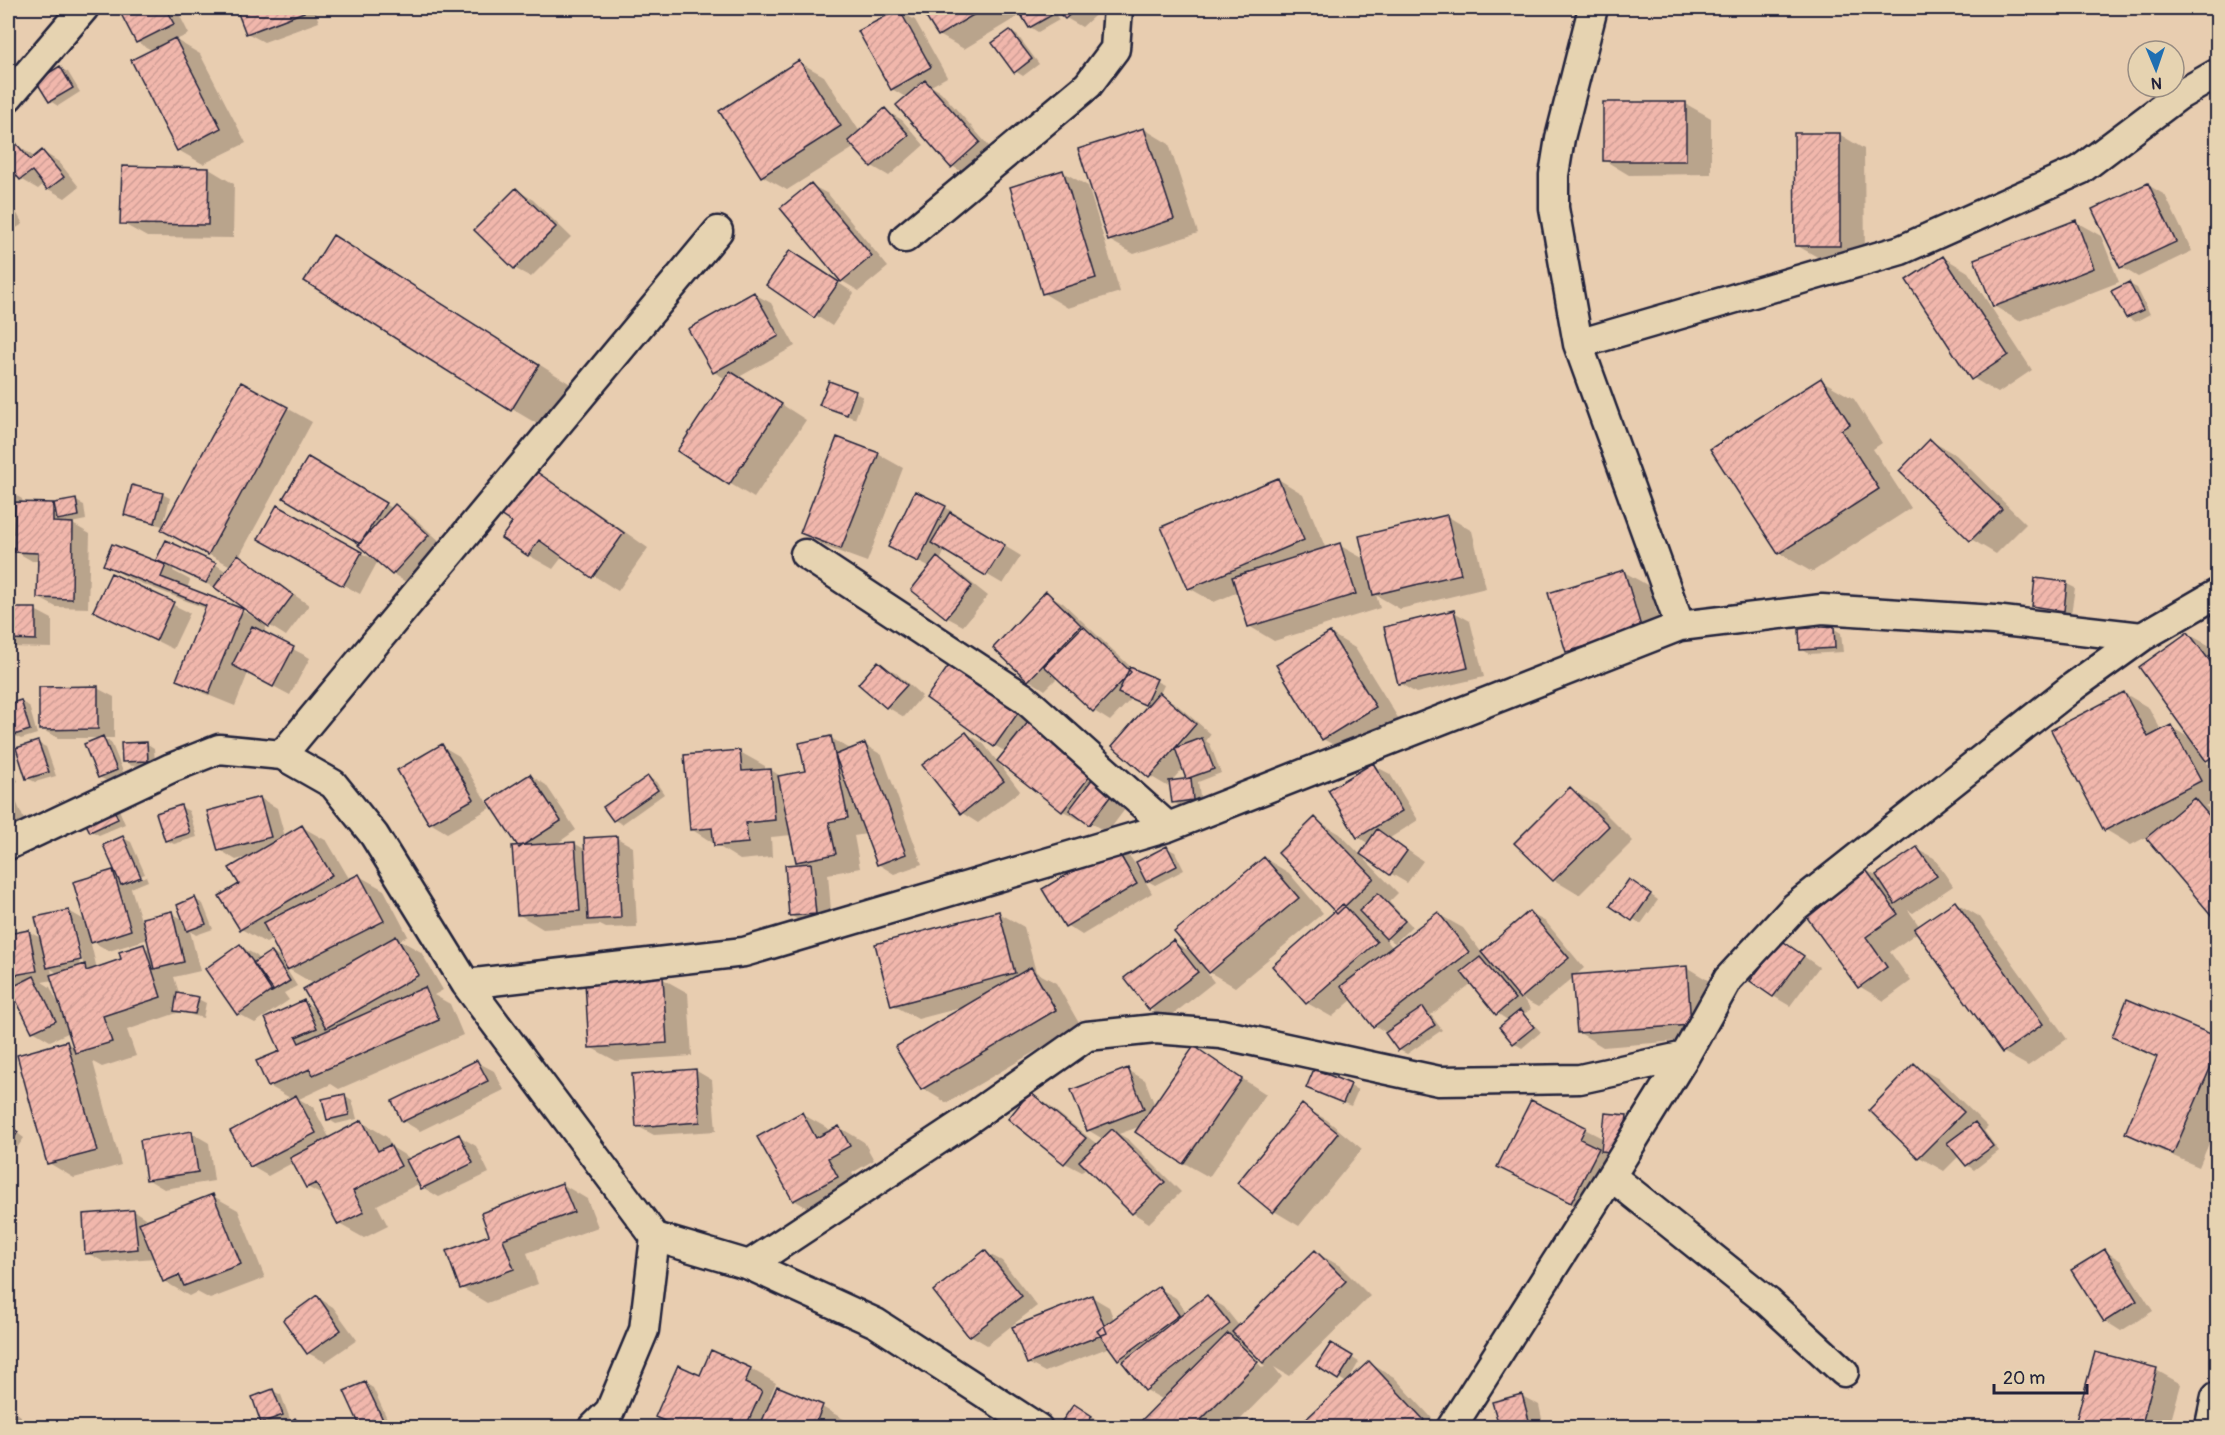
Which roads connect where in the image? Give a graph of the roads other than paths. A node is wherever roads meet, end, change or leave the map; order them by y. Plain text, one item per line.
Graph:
1 (84, 8) edge
2 (1118, 8) edge
3 (1593, 8) edge
4 (2217, 73) edge
5 (8, 97) edge
6 (718, 231) dead end
7 (904, 238) dead end
8 (1578, 344) junction
9 (805, 554) dead end
10 (2217, 593) edge
11 (1680, 626) junction
12 (2142, 637) junction
13 (282, 755) junction
14 (1168, 827) junction
15 (8, 845) edge
16 (466, 984) junction
17 (1685, 1056) junction
18 (1611, 1176) junction
19 (655, 1237) junction
20 (749, 1265) junction
21 (1844, 1372) dead end
22 (2217, 1399) edge
23 (593, 1428) edge
24 (1038, 1428) edge
25 (1451, 1428) edge
26 (2212, 1428) edge

1 - 5 street
2 - 7 street
3 - 8 street
4 - 8 street
6 - 13 street
8 - 11 street
9 - 14 street
10 - 12 street
11 - 12 street
11 - 14 street
12 - 17 street
13 - 15 street
13 - 16 street
14 - 16 street
16 - 19 street
17 - 18 street
17 - 20 street
18 - 21 street
18 - 25 street
19 - 20 street
19 - 23 street
20 - 24 street
22 - 26 main road

